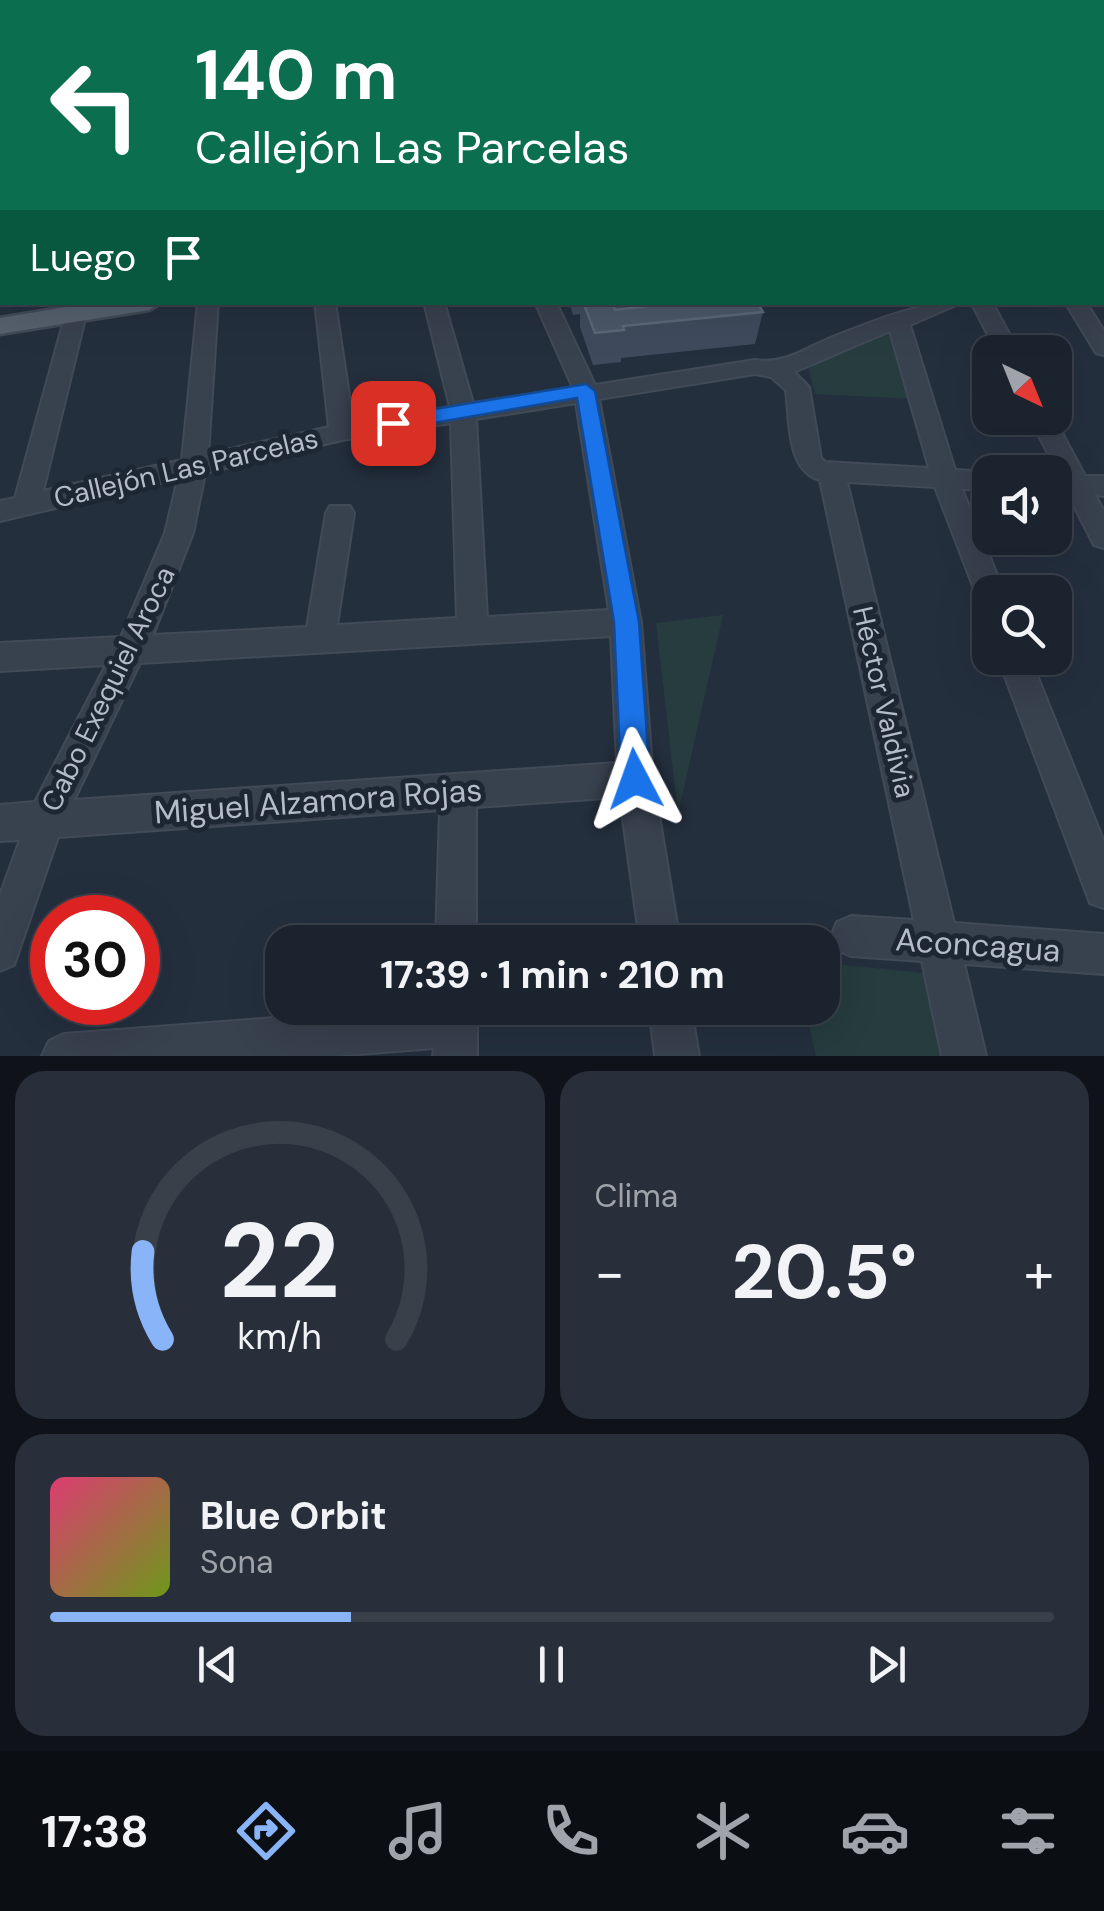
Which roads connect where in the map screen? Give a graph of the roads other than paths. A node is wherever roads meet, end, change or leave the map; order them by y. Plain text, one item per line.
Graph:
1 (114, 305) edge
2 (208, 305) edge
3 (325, 305) edge
4 (435, 305) edge
5 (546, 305) edge
6 (944, 305) edge
7 (983, 305) edge
8 (1077, 305) edge
9 (78, 308) edge
10 (898, 321) junction
11 (0, 326) edge
12 (999, 335) edge
13 (1104, 348) edge
14 (778, 371) junction
15 (586, 391) junction
16 (463, 410) junction
17 (342, 432) junction
18 (1051, 435) edge
19 (194, 466) junction
20 (832, 474) junction
21 (945, 479) junction
22 (972, 480) edge
23 (1079, 485) edge
24 (13, 508) edge
25 (340, 513) dead end
26 (1104, 537) edge
27 (982, 575) edge
28 (626, 622) junction
29 (473, 630) junction
30 (320, 638) junction
31 (132, 648) junction
32 (0, 657) edge
33 (1021, 675) edge
34 (635, 779) junction
35 (458, 791) junction
36 (44, 820) junction
37 (0, 822) edge
38 (1104, 890) edge
39 (456, 925) edge
40 (657, 925) edge
41 (851, 936) dead end
42 (938, 942) junction
43 (0, 951) edge
44 (1104, 954) edge
45 (672, 1025) edge
46 (455, 1030) edge
47 (64, 1056) edge
48 (677, 1056) edge
49 (964, 1056) edge

1 - 9 main road
2 - 19 street, Cabo Exequiel Aroca
3 - 17 street
4 - 16 street
5 - 15 street
6 - 10 street, Callejón Las Parcelas
7 - 12 street
8 - 13 street
9 - 11 main road
9 - 24 street
10 - 14 street, Callejón Las Parcelas
10 - 21 street
14 - 15 street, Callejón Las Parcelas
14 - 20 street, Héctor Valdivia
15 - 16 street, Callejón Las Parcelas
15 - 28 street
16 - 17 street, Callejón Las Parcelas
16 - 29 street
17 - 19 street, Callejón Las Parcelas
18 - 23 street
19 - 24 street, Callejón Las Parcelas
19 - 31 street, Cabo Exequiel Aroca
20 - 21 street
20 - 42 street, Héctor Valdivia
21 - 22 street
21 - 27 street
23 - 26 street
25 - 30 street
28 - 29 street
28 - 34 street
29 - 30 street
30 - 31 street
31 - 32 street
31 - 36 street, Cabo Exequiel Aroca
33 - 38 street
34 - 35 street, Miguel Alzamora Rojas
34 - 40 street
35 - 36 street, Miguel Alzamora Rojas
35 - 39 street
36 - 37 street, Miguel Alzamora Rojas
36 - 43 street, Cabo Exequiel Aroca
41 - 42 street, Aconcagua
42 - 44 street, Aconcagua
42 - 49 street, Héctor Valdivia
45 - 48 street
46 - 47 street

